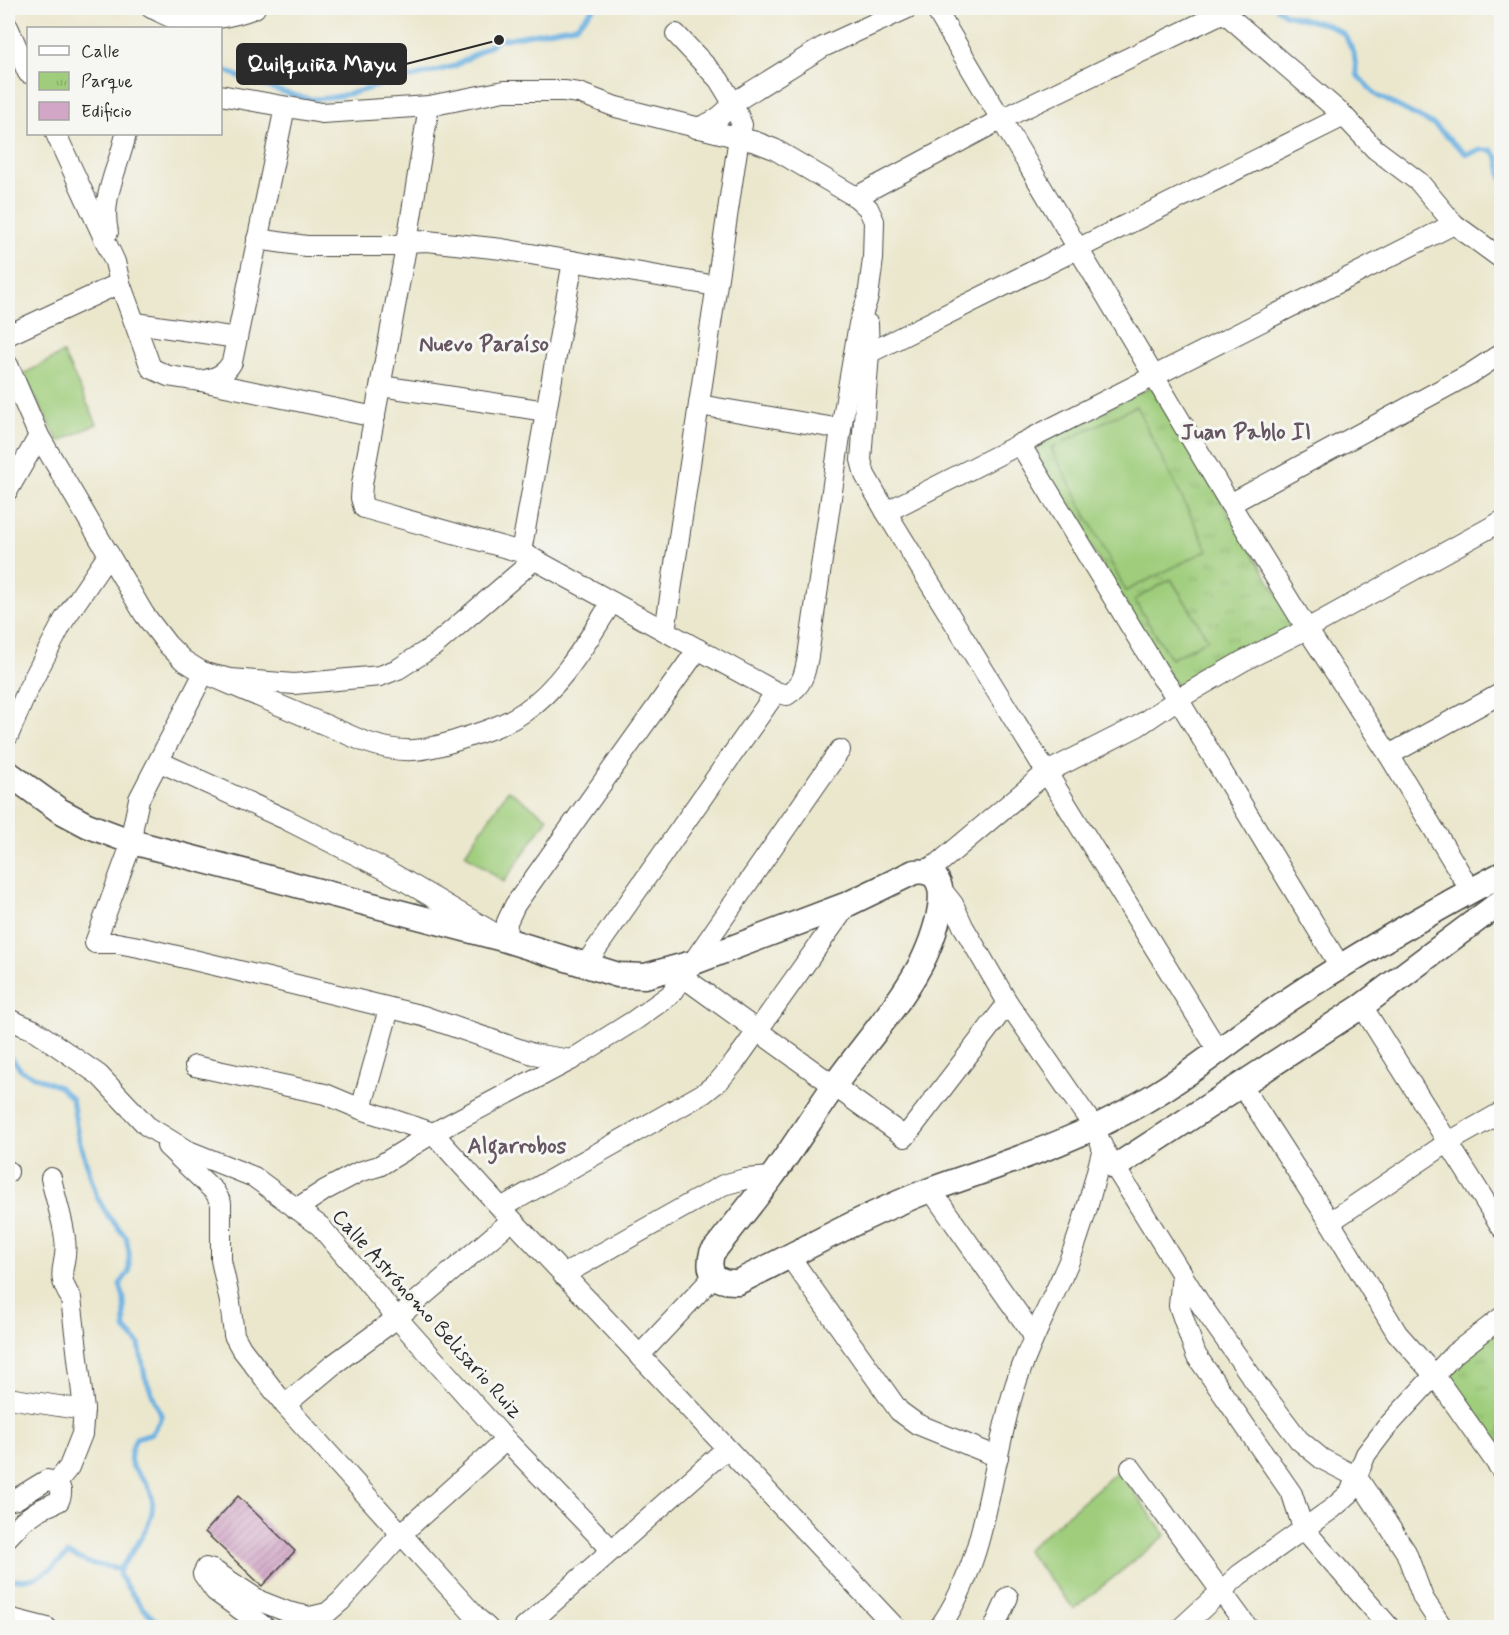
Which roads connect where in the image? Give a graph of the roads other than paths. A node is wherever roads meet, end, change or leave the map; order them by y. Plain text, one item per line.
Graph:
1 (151, 8) edge
2 (255, 8) edge
3 (908, 8) edge
4 (935, 8) edge
5 (1221, 10) edge
6 (206, 18) junction
7 (8, 27) edge
8 (185, 27) edge
9 (676, 34) dead end
10 (27, 71) edge
11 (222, 95) edge
12 (733, 104) junction
13 (429, 106) junction
14 (285, 107) junction
15 (1344, 116) junction
16 (1000, 120) junction
17 (696, 128) junction
18 (56, 135) edge
19 (126, 135) edge
20 (739, 137) junction
21 (856, 197) junction
22 (1454, 224) junction
23 (257, 239) junction
24 (407, 242) junction
25 (1078, 249) junction
26 (1502, 260) edge
27 (573, 261) junction
28 (115, 262) junction
29 (120, 283) junction
30 (716, 286) junction
31 (868, 297) junction
32 (136, 323) junction
33 (8, 335) edge
34 (237, 338) junction
35 (868, 353) junction
36 (1502, 353) edge
37 (8, 365) edge
38 (1155, 375) junction
39 (201, 381) junction
40 (381, 386) junction
41 (699, 405) junction
42 (546, 411) junction
43 (375, 417) junction
44 (841, 429) junction
45 (39, 436) junction
46 (1020, 444) junction
47 (8, 490) edge
48 (1230, 504) junction
49 (886, 512) junction
50 (1502, 521) edge
51 (109, 554) junction
52 (528, 556) junction
53 (612, 602) junction
54 (1307, 629) junction
55 (664, 631) junction
56 (698, 649) junction
57 (204, 673) junction
58 (776, 692) junction
59 (1502, 693) edge
60 (1178, 699) junction
61 (8, 736) edge
62 (840, 750) dead end
63 (1389, 755) junction
64 (160, 762) junction
65 (1047, 772) junction
66 (8, 773) edge
67 (132, 842) junction
68 (1502, 874) edge
69 (931, 878) junction
70 (1471, 891) junction
71 (848, 904) junction
72 (1500, 906) edge
73 (507, 940) junction
74 (585, 965) junction
75 (1341, 968) junction
76 (687, 970) junction
77 (1008, 1002) junction
78 (1362, 1006) junction
79 (389, 1009) junction
80 (8, 1019) edge
81 (757, 1030) junction
82 (1219, 1052) junction
83 (570, 1060) junction
84 (195, 1066) dead end
85 (1241, 1084) junction
86 (834, 1086) junction
87 (361, 1109) junction
88 (1502, 1112) edge
89 (147, 1126) junction
90 (433, 1133) junction
91 (1447, 1143) junction
92 (1104, 1147) junction
93 (772, 1176) junction
94 (51, 1179) dead end
95 (931, 1190) junction
96 (296, 1209) junction
97 (506, 1214) junction
98 (1330, 1222) junction
99 (1502, 1228) edge
100 (790, 1257) junction
101 (1182, 1274) junction
102 (563, 1275) junction
103 (714, 1276) junction
104 (1502, 1317) edge
105 (397, 1318) junction
106 (1034, 1336) junction
107 (639, 1356) junction
108 (1435, 1376) junction
109 (8, 1398) edge
110 (285, 1405) junction
111 (84, 1410) junction
112 (506, 1440) junction
113 (726, 1449) junction
114 (998, 1457) junction
115 (1131, 1468) dead end
116 (1502, 1471) edge
117 (1357, 1477) junction
118 (57, 1482) junction
119 (8, 1501) edge
120 (1303, 1528) junction
121 (400, 1535) junction
122 (8, 1537) edge
123 (612, 1550) junction
124 (1220, 1591) junction
125 (1008, 1597) dead end
126 (547, 1607) junction
127 (8, 1618) edge
128 (47, 1628) edge
129 (266, 1628) edge
130 (488, 1628) edge
131 (524, 1628) edge
132 (541, 1628) edge
133 (896, 1628) edge
134 (939, 1628) edge
135 (994, 1628) edge
136 (1181, 1628) edge
137 (1248, 1628) edge
138 (1390, 1628) edge
139 (1443, 1628) edge

1 - 6 street
2 - 6 street
3 - 12 street
4 - 16 street
5 - 15 street
5 - 16 street
6 - 8 street
7 - 10 street
9 - 12 street
11 - 14 street
12 - 17 street
12 - 20 street
13 - 14 street
13 - 17 street
13 - 24 street
14 - 23 street
15 - 22 street
15 - 25 street
16 - 21 street
16 - 25 street
17 - 20 street
18 - 28 street
19 - 28 street
20 - 21 street
20 - 30 street
21 - 31 street
22 - 26 street
22 - 38 street
23 - 24 street
23 - 34 street
24 - 27 street
24 - 40 street
25 - 35 street
25 - 38 street
27 - 30 street
27 - 42 street
28 - 29 street
29 - 32 street
29 - 33 street
30 - 41 street
31 - 35 street
31 - 44 street
32 - 34 street
32 - 39 street
34 - 39 street
35 - 49 street
36 - 48 street
37 - 45 street
38 - 46 street
38 - 48 street
39 - 43 street
40 - 42 street
40 - 43 street
41 - 44 street
41 - 55 street
42 - 52 street
43 - 52 street
44 - 58 street
45 - 47 street
45 - 51 street
46 - 49 street
46 - 60 street
48 - 54 street
49 - 65 street
50 - 54 street
51 - 57 street
51 - 61 street
52 - 53 street
52 - 57 street
53 - 55 street
53 - 57 street
54 - 60 street
54 - 63 street
55 - 56 street
56 - 58 street
56 - 73 street
57 - 64 street
58 - 74 street
59 - 63 street
60 - 65 street
60 - 75 street
62 - 76 street
63 - 70 street
64 - 67 street
64 - 73 street
65 - 69 street
65 - 82 street
66 - 67 street
67 - 73 street
67 - 79 street
68 - 70 street
69 - 71 street
69 - 77 street
69 - 86 street
70 - 75 street
71 - 76 street
71 - 81 street
72 - 78 street
73 - 74 street
74 - 76 street
75 - 82 street
76 - 81 street
76 - 83 street
77 - 86 street
77 - 92 street
78 - 85 street
78 - 91 street
79 - 83 street
79 - 87 street
80 - 89 street, Calle Astrónomo Belisario Ruiz
81 - 86 street
81 - 97 street
82 - 92 street
83 - 90 street
84 - 87 street
85 - 92 street
85 - 98 street
86 - 93 street
87 - 90 street
88 - 91 street
89 - 96 street, Calle Astrónomo Belisario Ruiz
89 - 110 street
90 - 96 street
90 - 97 street
91 - 98 street
91 - 99 street
92 - 95 street
92 - 101 street
92 - 106 street
93 - 102 street
93 - 103 street
94 - 111 street
95 - 100 street
95 - 106 street
96 - 105 street, Calle Astrónomo Belisario Ruiz
97 - 102 street
97 - 105 street
98 - 108 street
100 - 103 street
100 - 114 street
101 - 117 street
101 - 120 street
102 - 107 street
103 - 107 street
104 - 108 street
105 - 110 street
105 - 112 street, Calle Astrónomo Belisario Ruiz
106 - 114 street
107 - 113 street
108 - 116 street
108 - 117 street
109 - 111 street
110 - 121 street
111 - 118 street
112 - 121 street
112 - 123 street, Calle Astrónomo Belisario Ruiz
113 - 123 street
113 - 133 street
114 - 134 street
115 - 124 street
117 - 120 street
117 - 139 street
118 - 119 street
118 - 122 street
120 - 124 street
120 - 138 street
121 - 129 street
121 - 130 street
123 - 126 street
124 - 136 street
124 - 137 street
125 - 135 street
126 - 131 street
126 - 132 street
127 - 128 street

